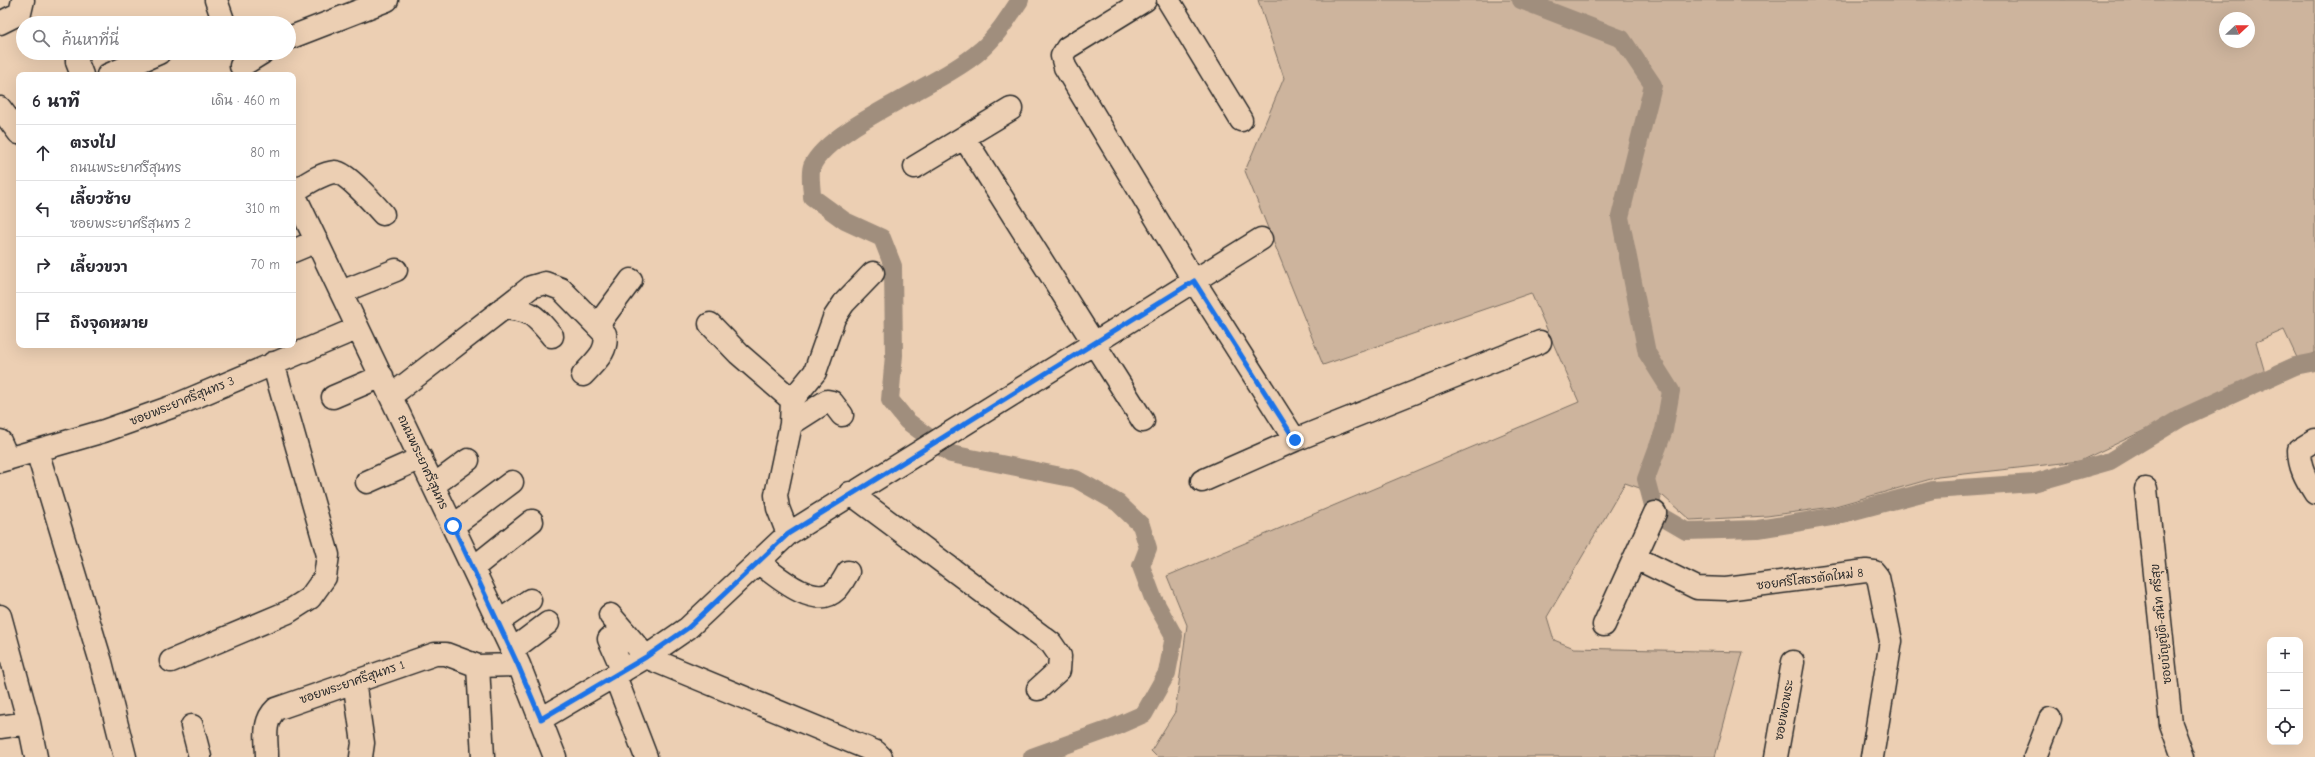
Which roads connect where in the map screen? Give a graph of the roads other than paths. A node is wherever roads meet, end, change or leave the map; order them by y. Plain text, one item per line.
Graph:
1 (23, 0) edge
2 (216, 0) edge
3 (387, 0) edge
4 (1145, 0) edge
5 (1168, 0) edge
6 (222, 16) edge
7 (0, 23) edge
8 (296, 35) edge
9 (77, 60) edge
10 (143, 60) edge
11 (249, 60) edge
12 (240, 65) edge
13 (81, 72) edge
14 (115, 72) edge
15 (0, 108) edge
16 (1011, 109) dead end
17 (1241, 120) dead end
18 (16, 129) edge
19 (965, 139) junction
20 (915, 167) dead end
21 (296, 190) edge
22 (296, 198) edge
23 (383, 214) dead end
24 (1261, 239) dead end
25 (317, 242) junction
26 (296, 250) edge
27 (396, 270) dead end
28 (873, 273) dead end
29 (631, 280) dead end
30 (1194, 281) junction
31 (341, 292) junction
32 (503, 308) junction
33 (710, 324) dead end
34 (597, 326) junction
35 (358, 328) junction
36 (552, 336) dead end
37 (1540, 342) dead end
38 (1094, 343) junction
39 (274, 364) junction
40 (583, 375) dead end
41 (387, 386) junction
42 (333, 397) dead end
43 (792, 400) junction
44 (842, 415) dead end
45 (1143, 421) dead end
46 (790, 424) junction
47 (1295, 440) junction
48 (2315, 440) edge
49 (37, 451) junction
50 (3, 454) edge
51 (421, 458) junction
52 (468, 460) dead end
53 (1202, 481) dead end
54 (367, 482) dead end
55 (512, 482) dead end
56 (434, 485) junction
57 (2146, 490) dead end
58 (850, 493) junction
59 (2315, 493) edge
60 (1655, 513) dead end
61 (532, 521) dead end
62 (453, 526) junction
63 (788, 534) junction
64 (1636, 558) junction
65 (758, 562) junction
66 (473, 568) junction
67 (848, 572) dead end
68 (530, 600) dead end
69 (610, 615) dead end
70 (0, 616) edge
71 (498, 622) junction
72 (548, 624) dead end
73 (1604, 625) dead end
74 (609, 639) dead end
75 (646, 657) junction
76 (515, 658) junction
77 (171, 661) dead end
78 (1793, 662) dead end
79 (478, 666) junction
80 (619, 673) junction
81 (354, 681) junction
82 (1038, 689) dead end
83 (541, 719) junction
84 (2050, 719) dead end
85 (29, 723) junction
86 (192, 726) dead end
87 (0, 727) edge
88 (36, 757) edge
89 (125, 757) edge
90 (200, 757) edge
91 (267, 757) edge
92 (361, 757) edge
93 (482, 757) edge
94 (555, 757) edge
95 (646, 757) edge
96 (880, 757) edge
97 (1776, 757) edge
98 (1872, 757) edge
99 (2035, 757) edge
100 (2183, 757) edge

1 - 7 street
2 - 6 street
3 - 8 street
4 - 30 street
5 - 17 street
9 - 13 street
10 - 14 street
11 - 12 street
15 - 18 street
16 - 19 street
19 - 20 street
19 - 38 street
21 - 23 street
22 - 25 street, ถนนพระยาศรีสุนทร
24 - 30 street
25 - 26 street
25 - 31 street, ถนนพระยาศรีสุนทร
27 - 31 street
28 - 43 street
29 - 34 street
30 - 38 street
30 - 47 street
31 - 35 street, ถนนพระยาศรีสุนทร
32 - 34 street
32 - 36 street
32 - 41 street
33 - 43 street
34 - 40 street
35 - 39 street, ซอยพระยาศรีสุนทร 3
35 - 41 street, ถนนพระยาศรีสุนทร
37 - 47 street
38 - 45 street
38 - 58 street
39 - 49 street, ซอยพระยาศรีสุนทร 3
39 - 77 street
41 - 42 street
41 - 51 street, ถนนพระยาศรีสุนทร
43 - 46 street
44 - 46 street
46 - 63 street
47 - 53 street
48 - 59 street
49 - 50 street, ซอยพระยาศรีสุนทร 3
49 - 89 street
51 - 54 street
51 - 56 street, ถนนพระยาศรีสุนทร
52 - 56 street
55 - 62 street
56 - 62 street, ถนนพระยาศรีสุนทร
57 - 100 street, ซอยบัญญัติ-สนิท ศรีสุข
58 - 63 street
58 - 82 street
60 - 64 street
61 - 66 street
62 - 66 street, ถนนพระยาศรีสุนทร
63 - 65 street
64 - 73 street
64 - 98 street, ซอยศรีโสธรตัดใหม่ 8
65 - 67 street
65 - 75 street
66 - 71 street, ถนนพระยาศรีสุนทร
68 - 71 street
69 - 75 street
70 - 85 street
71 - 76 street, ถนนพระยาศรีสุนทร
72 - 76 street
74 - 80 street
75 - 80 street
75 - 96 street
76 - 79 street, ซอยพระยาศรีสุนทร 1
76 - 83 street, ถนนพระยาศรีสุนทร
78 - 97 street, ซอยพ่อพระ
79 - 81 street, ซอยพระยาศรีสุนทร 1
79 - 93 street
80 - 83 street
80 - 95 street
81 - 91 street, ซอยพระยาศรีสุนทร 1
81 - 92 street
83 - 94 street, ถนนพระยาศรีสุนทร
84 - 99 street
85 - 87 street
85 - 88 street
86 - 90 street

